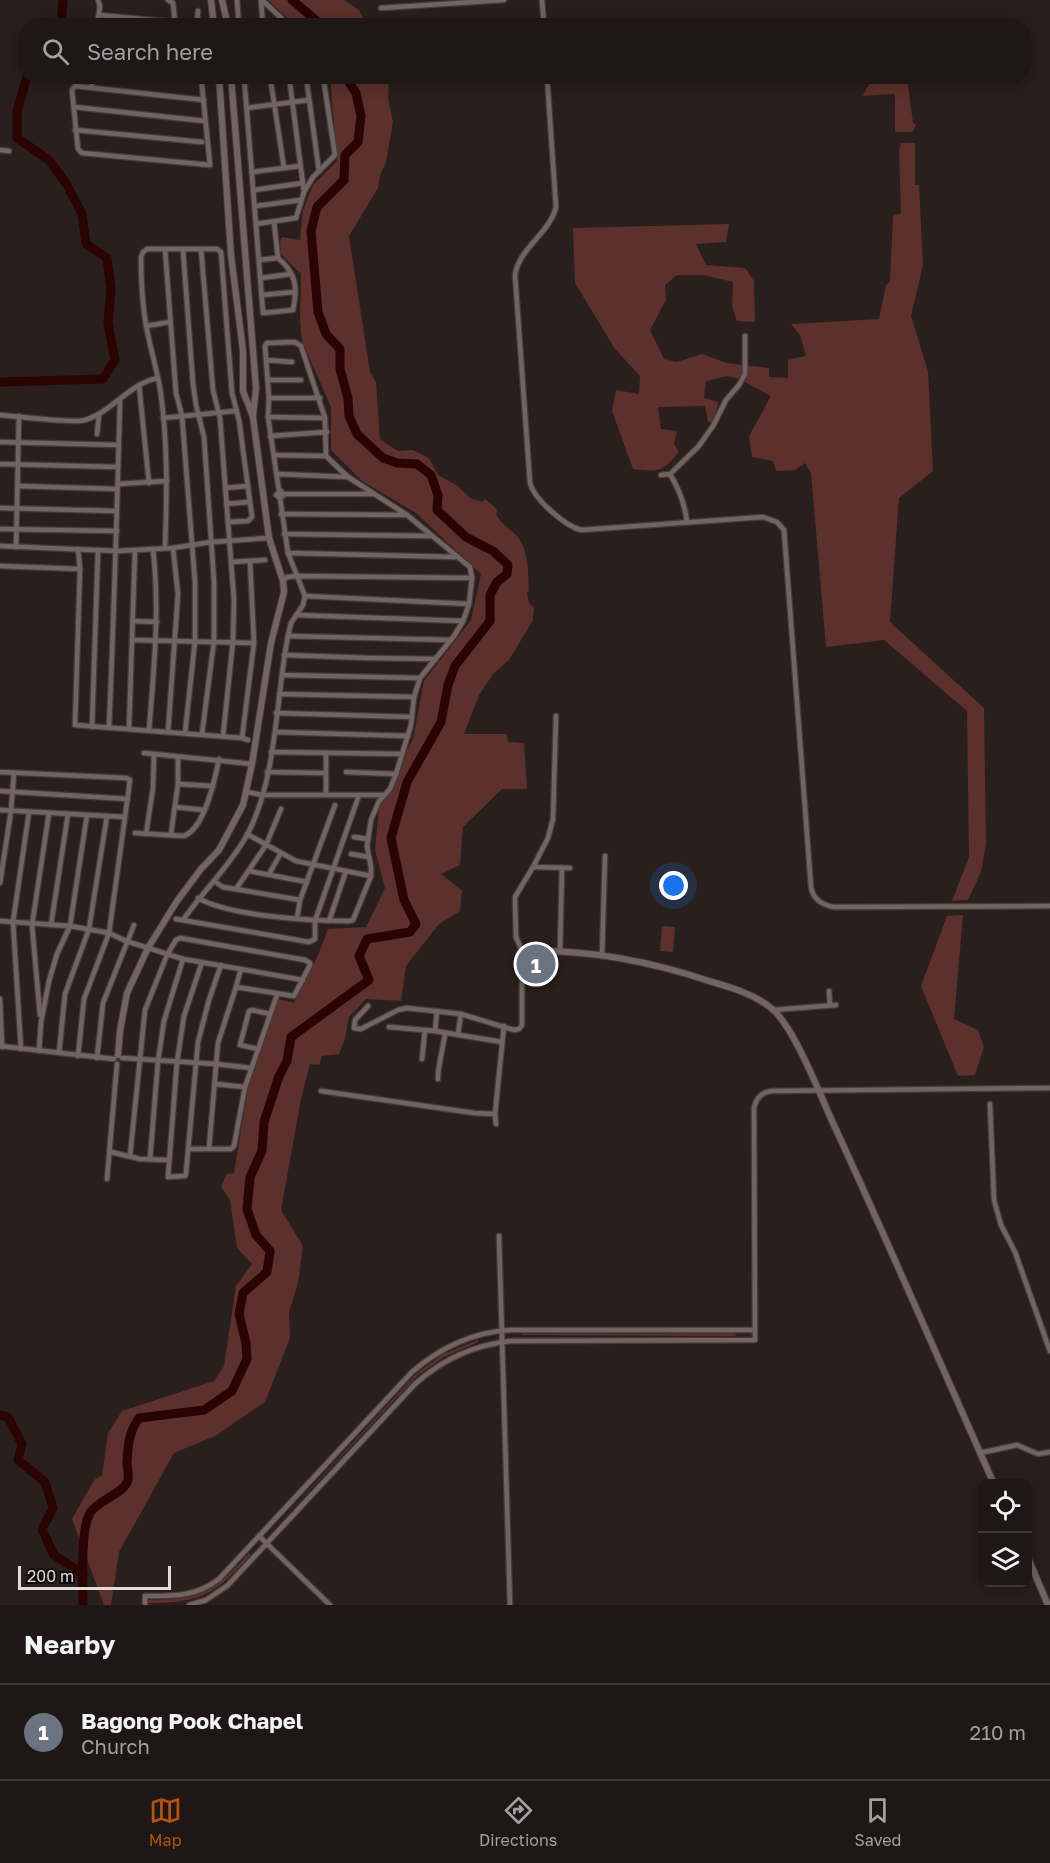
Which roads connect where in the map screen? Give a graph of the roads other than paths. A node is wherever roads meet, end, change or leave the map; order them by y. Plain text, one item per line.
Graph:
1 (98, 0) edge
2 (168, 0) edge
3 (211, 0) edge
4 (222, 0) edge
5 (237, 0) edge
6 (261, 0) edge
7 (504, 0) edge
8 (542, 0) edge
9 (381, 8) dead end
10 (198, 11) dead end
11 (99, 15) junction
12 (280, 16) edge
13 (98, 18) edge
14 (132, 18) edge
15 (175, 18) edge
16 (197, 18) edge
17 (213, 18) edge
18 (226, 18) edge
19 (238, 18) edge
20 (262, 18) edge
21 (543, 18) edge
22 (92, 84) edge
23 (202, 84) edge
24 (220, 84) edge
25 (232, 84) edge
26 (245, 84) edge
27 (271, 84) edge
28 (290, 84) edge
29 (307, 84) edge
30 (324, 84) edge
31 (548, 84) edge
32 (92, 87) junction
33 (204, 100) junction
34 (309, 100) junction
35 (292, 102) junction
36 (274, 105) junction
37 (74, 107) junction
38 (247, 108) junction
39 (205, 122) dead end
40 (75, 130) junction
41 (202, 142) dead end
42 (0, 150) edge
43 (9, 151) dead end
44 (300, 166) junction
45 (284, 168) junction
46 (319, 171) junction
47 (252, 172) junction
48 (303, 183) junction
49 (254, 190) junction
50 (304, 192) junction
51 (301, 200) junction
52 (256, 206) dead end
53 (274, 222) junction
54 (256, 224) junction
55 (165, 249) junction
56 (201, 249) junction
57 (183, 250) junction
58 (278, 258) junction
59 (259, 260) junction
60 (291, 274) dead end
61 (261, 278) junction
62 (294, 292) junction
63 (262, 295) junction
64 (170, 322) junction
65 (146, 326) junction
66 (745, 336) dead end
67 (266, 360) junction
68 (292, 362) dead end
69 (158, 378) junction
70 (268, 380) junction
71 (301, 380) dead end
72 (139, 385) junction
73 (269, 398) junction
74 (320, 398) junction
75 (120, 401) junction
76 (235, 411) junction
77 (218, 412) junction
78 (199, 413) junction
79 (99, 414) junction
80 (0, 415) edge
81 (181, 415) junction
82 (20, 416) junction
83 (253, 417) junction
84 (268, 417) junction
85 (326, 417) junction
86 (163, 418) junction
87 (327, 432) junction
88 (98, 434) dead end
89 (270, 436) junction
90 (0, 442) edge
91 (19, 442) junction
92 (119, 445) junction
93 (274, 455) junction
94 (326, 456) junction
95 (0, 464) edge
96 (18, 464) junction
97 (118, 467) junction
98 (277, 474) junction
99 (670, 474) junction
100 (661, 475) dead end
101 (348, 477) junction
102 (168, 481) junction
103 (149, 483) junction
104 (18, 486) junction
105 (248, 486) junction
106 (118, 487) junction
107 (225, 488) junction
108 (281, 494) junction
109 (374, 494) junction
110 (249, 502) junction
111 (226, 504) junction
112 (0, 508) edge
113 (17, 508) junction
114 (116, 511) junction
115 (281, 514) junction
116 (407, 516) junction
117 (228, 522) junction
118 (687, 522) junction
119 (0, 530) edge
120 (16, 530) junction
121 (117, 531) junction
122 (284, 534) junction
123 (431, 536) junction
124 (269, 538) junction
125 (211, 542) junction
126 (229, 542) junction
127 (191, 544) junction
128 (0, 546) edge
129 (16, 547) junction
130 (165, 548) junction
131 (173, 548) junction
132 (78, 549) junction
133 (153, 549) junction
134 (98, 550) junction
135 (135, 550) junction
136 (117, 551) junction
137 (288, 553) junction
138 (456, 557) junction
139 (265, 560) dead end
140 (250, 561) junction
141 (231, 562) junction
142 (0, 566) edge
143 (80, 568) junction
144 (298, 576) junction
145 (472, 578) junction
146 (283, 581) junction
147 (305, 596) junction
148 (469, 604) junction
149 (296, 615) junction
150 (134, 621) junction
151 (463, 621) junction
152 (157, 622) junction
153 (288, 636) junction
154 (133, 640) junction
155 (157, 640) junction
156 (175, 640) junction
157 (195, 640) junction
158 (451, 640) junction
159 (214, 641) junction
160 (233, 642) junction
161 (254, 643) junction
162 (284, 655) junction
163 (436, 658) junction
164 (282, 675) junction
165 (420, 678) junction
166 (279, 694) junction
167 (414, 697) junction
168 (276, 713) junction
169 (556, 716) dead end
170 (412, 717) junction
171 (93, 727) junction
172 (109, 727) junction
173 (129, 728) junction
174 (149, 730) junction
175 (168, 732) junction
176 (275, 732) junction
177 (186, 733) junction
178 (202, 734) junction
179 (223, 736) junction
180 (408, 736) junction
181 (271, 752) junction
182 (144, 753) dead end
183 (154, 754) junction
184 (326, 754) junction
185 (402, 754) junction
186 (178, 757) junction
187 (219, 759) junction
188 (252, 764) junction
189 (0, 772) edge
190 (267, 772) junction
191 (346, 772) dead end
192 (14, 773) junction
193 (325, 773) junction
194 (396, 774) junction
195 (178, 783) junction
196 (213, 786) junction
197 (0, 791) edge
198 (12, 792) junction
199 (247, 792) junction
200 (326, 794) junction
201 (262, 795) junction
202 (359, 795) junction
203 (384, 795) junction
204 (128, 799) junction
205 (334, 805) dead end
206 (175, 807) junction
207 (281, 809) dead end
208 (0, 810) edge
209 (204, 810) junction
210 (11, 811) junction
211 (29, 812) junction
212 (49, 813) junction
213 (68, 814) junction
214 (87, 815) junction
215 (107, 816) junction
216 (125, 817) junction
217 (135, 834) dead end
218 (147, 834) junction
219 (171, 834) junction
220 (247, 834) junction
221 (354, 837) dead end
222 (368, 839) junction
223 (266, 845) junction
224 (281, 853) junction
225 (351, 854) dead end
226 (605, 856) dead end
227 (369, 857) junction
228 (314, 864) junction
229 (533, 867) junction
230 (562, 868) junction
231 (570, 868) dead end
232 (333, 870) junction
233 (249, 871) junction
234 (346, 871) junction
235 (269, 874) junction
236 (370, 876) junction
237 (213, 881) junction
238 (307, 882) junction
239 (0, 883) edge
240 (236, 889) junction
241 (198, 898) junction
242 (300, 900) junction
243 (1050, 906) edge
244 (176, 919) dead end
245 (297, 919) junction
246 (183, 920) junction
247 (0, 921) edge
248 (315, 921) junction
249 (329, 921) junction
250 (14, 922) junction
251 (32, 925) junction
252 (51, 925) junction
253 (134, 925) dead end
254 (70, 926) junction
255 (89, 929) junction
256 (109, 933) junction
257 (126, 941) junction
258 (148, 948) junction
259 (522, 951) junction
260 (560, 951) junction
261 (167, 955) junction
262 (602, 956) junction
263 (183, 959) junction
264 (202, 962) junction
265 (221, 965) junction
266 (241, 969) junction
267 (303, 980) junction
268 (236, 987) junction
269 (829, 991) dead end
270 (278, 995) junction
271 (0, 999) edge
272 (830, 1005) junction
273 (836, 1005) dead end
274 (368, 1006) dead end
275 (773, 1010) junction
276 (438, 1011) junction
277 (270, 1014) junction
278 (461, 1014) junction
279 (41, 1022) junction
280 (504, 1026) junction
281 (389, 1027) dead end
282 (425, 1030) junction
283 (435, 1031) junction
284 (445, 1033) junction
285 (459, 1034) junction
286 (502, 1042) junction
287 (1, 1046) edge
288 (21, 1049) junction
289 (258, 1049) junction
290 (39, 1051) junction
291 (59, 1053) junction
292 (78, 1056) junction
293 (97, 1058) junction
294 (118, 1059) junction
295 (422, 1059) dead end
296 (139, 1060) junction
297 (158, 1061) junction
298 (177, 1062) junction
299 (196, 1063) junction
300 (216, 1064) junction
301 (251, 1068) junction
302 (438, 1079) dead end
303 (215, 1084) junction
304 (245, 1087) junction
305 (1050, 1088) edge
306 (818, 1090) junction
307 (321, 1091) dead end
308 (990, 1104) dead end
309 (495, 1114) junction
310 (496, 1124) dead end
311 (209, 1148) junction
312 (189, 1149) junction
313 (111, 1152) junction
314 (130, 1156) junction
315 (150, 1159) junction
316 (168, 1160) junction
317 (107, 1179) dead end
318 (500, 1236) dead end
319 (502, 1330) junction
320 (754, 1330) junction
321 (1048, 1340) edge
322 (503, 1342) junction
323 (1050, 1351) edge
324 (1050, 1452) edge
325 (980, 1454) junction
326 (992, 1479) edge
327 (259, 1536) junction
328 (267, 1544) junction
329 (1032, 1567) edge
330 (145, 1605) edge
331 (189, 1605) edge
332 (330, 1605) edge
333 (510, 1605) edge
334 (1048, 1605) edge

1 - 11 street
2 - 15 street
3 - 17 street
4 - 18 street
5 - 19 street
6 - 12 street
6 - 20 street
7 - 9 street
8 - 21 street
10 - 16 street
11 - 13 street
11 - 14 street
22 - 32 street
23 - 33 street
24 - 83 street
25 - 83 street
26 - 38 street
27 - 36 street
28 - 35 street
29 - 34 street
30 - 46 street
31 - 118 street
32 - 33 street
32 - 37 street
33 - 40 street
34 - 35 street
34 - 46 street
35 - 36 street
35 - 44 street
36 - 38 street
36 - 45 street
37 - 39 street
37 - 40 street
38 - 47 street
40 - 41 street
42 - 43 street
44 - 45 street
44 - 48 street
45 - 47 street
46 - 50 street
47 - 49 street
48 - 49 street
48 - 50 street
49 - 54 street
50 - 51 street
51 - 52 street
51 - 53 street
53 - 54 street
53 - 58 street
54 - 59 street
55 - 57 street
55 - 64 street
55 - 65 street
56 - 57 street
56 - 76 street
56 - 77 street
57 - 78 street
58 - 59 street
58 - 62 street
59 - 61 street
60 - 61 street
61 - 63 street
62 - 63 street
62 - 63 street
64 - 65 street
64 - 81 street
65 - 69 street
66 - 99 street
67 - 68 street
67 - 70 street
67 - 74 street
69 - 72 street
69 - 86 street
70 - 71 street
70 - 73 street
72 - 75 street
72 - 103 street
73 - 74 street
73 - 84 street
74 - 85 street
75 - 79 street
75 - 92 street
76 - 77 street
76 - 105 street
77 - 78 street
77 - 107 street
78 - 81 street
78 - 125 street
79 - 82 street
79 - 88 street
80 - 82 street
81 - 86 street
81 - 127 street
82 - 91 street
83 - 124 street
84 - 85 street
84 - 89 street
85 - 87 street
86 - 102 street
87 - 89 street
87 - 94 street
89 - 93 street
90 - 91 street
91 - 92 street
91 - 96 street
92 - 97 street
93 - 94 street
93 - 98 street
94 - 101 street
95 - 96 street
96 - 97 street
96 - 104 street
97 - 106 street
98 - 101 street
98 - 108 street
99 - 100 street
99 - 118 street
101 - 109 street
102 - 103 street
102 - 130 street
103 - 106 street
104 - 106 street
104 - 113 street
105 - 107 street
105 - 110 street
106 - 114 street
107 - 111 street
108 - 109 street
108 - 115 street
109 - 116 street
110 - 111 street
110 - 117 street
111 - 117 street
112 - 113 street
113 - 114 street
113 - 120 street
114 - 121 street
115 - 116 street
115 - 122 street
116 - 123 street
117 - 126 street
118 - 243 street
119 - 120 street
120 - 121 street
120 - 129 street
121 - 136 street
122 - 123 street
122 - 137 street
123 - 138 street
124 - 126 street
124 - 146 street
125 - 126 street
125 - 127 street
125 - 159 street
126 - 141 street
127 - 131 street
127 - 157 street
128 - 129 street
129 - 132 street
130 - 131 street
130 - 133 street
131 - 156 street
132 - 134 street
132 - 143 street
133 - 135 street
133 - 152 street
134 - 136 street
134 - 171 street
135 - 136 street
135 - 150 street
136 - 172 street
137 - 138 street
137 - 144 street
138 - 145 street
139 - 140 street
140 - 141 street
140 - 161 street
141 - 160 street
142 - 143 street
143 - 171 street
144 - 145 street
144 - 146 street
144 - 147 street
145 - 148 street
146 - 188 street
147 - 148 street
147 - 149 street
148 - 151 street
149 - 151 street
149 - 153 street
150 - 152 street
150 - 154 street
151 - 158 street
152 - 155 street
153 - 158 street
153 - 162 street
154 - 155 street
154 - 173 street
155 - 156 street
155 - 174 street
156 - 157 street
156 - 175 street
157 - 159 street
157 - 177 street
158 - 163 street
159 - 160 street
159 - 178 street
160 - 161 street
160 - 179 street
161 - 179 street
162 - 163 street
162 - 164 street
163 - 165 street
164 - 165 street
164 - 166 street
165 - 167 street
166 - 167 street
166 - 168 street
167 - 170 street
168 - 170 street
168 - 176 street
169 - 229 street
170 - 180 street
171 - 172 street
172 - 173 street
173 - 174 street
174 - 175 street
175 - 177 street
176 - 180 street
176 - 181 street
177 - 178 street
178 - 179 street
180 - 185 street
181 - 184 street
181 - 190 street
182 - 183 street
183 - 186 street
183 - 218 street
184 - 185 street
184 - 193 street
185 - 194 street
186 - 187 street
186 - 195 street
187 - 188 street
187 - 196 street
188 - 199 street
189 - 192 street
190 - 193 street
190 - 201 street
191 - 194 street
192 - 198 street
192 - 204 street
193 - 200 street
194 - 203 street
195 - 196 street
195 - 206 street
196 - 209 street
197 - 198 street
198 - 204 street
198 - 210 street
199 - 201 street
199 - 258 street
200 - 201 street
200 - 202 street
201 - 220 street
202 - 203 street
202 - 232 street
203 - 222 street
204 - 216 street
205 - 228 street
206 - 209 street
206 - 219 street
207 - 223 street
208 - 210 street
209 - 219 street
210 - 211 street
210 - 239 street
211 - 212 street
211 - 250 street
212 - 213 street
212 - 251 street
213 - 214 street
213 - 252 street
214 - 215 street
214 - 254 street
215 - 216 street
215 - 255 street
216 - 256 street
217 - 218 street
218 - 219 street
220 - 223 street
220 - 237 street
221 - 222 street
222 - 227 street
223 - 224 street
223 - 233 street
224 - 228 street
224 - 235 street
225 - 227 street
226 - 262 street
227 - 236 street
228 - 232 street
228 - 238 street
229 - 230 street
229 - 259 street
230 - 231 street
230 - 260 street
232 - 234 street
232 - 248 street
233 - 235 street
233 - 240 street
234 - 236 street
234 - 249 street
235 - 238 street
236 - 249 street
237 - 240 street
237 - 241 street
238 - 242 street
240 - 242 street
241 - 245 street
241 - 246 street
242 - 245 street
244 - 246 street
245 - 248 street
246 - 248 street
247 - 250 street
248 - 249 street
250 - 251 street
250 - 288 street
251 - 252 street
251 - 279 street
252 - 254 street
253 - 257 street
254 - 255 street
254 - 279 street
255 - 256 street
255 - 291 street
256 - 257 street
256 - 292 street
257 - 258 street
257 - 293 street
258 - 261 street
258 - 294 street
259 - 260 street
259 - 280 street
260 - 262 street
261 - 263 street
261 - 267 street
261 - 296 street
262 - 275 street
263 - 264 street
263 - 297 street
264 - 265 street
264 - 298 street
265 - 266 street
265 - 299 street
266 - 267 street
266 - 268 street
267 - 270 street
268 - 270 street
268 - 300 street
269 - 272 street
270 - 277 street
271 - 287 street
272 - 273 street
272 - 275 street
274 - 276 street
275 - 306 street
276 - 278 street
276 - 283 street
277 - 289 street
277 - 289 street
278 - 280 street
278 - 285 street
279 - 290 street
280 - 286 street
281 - 282 street
282 - 283 street
282 - 295 street
283 - 284 street
284 - 285 street
284 - 302 street
285 - 286 street
286 - 309 street
287 - 288 street
288 - 290 street
289 - 301 street
290 - 291 street
291 - 292 street
292 - 293 street
293 - 294 street
294 - 296 street
294 - 313 street
296 - 297 street
296 - 314 street
297 - 298 street
297 - 315 street
298 - 299 street
298 - 316 street
299 - 300 street
299 - 312 street
300 - 301 street
300 - 303 street
301 - 304 street
303 - 304 street
303 - 311 street
304 - 311 street
305 - 306 street
306 - 320 street
306 - 325 street
307 - 309 street
308 - 321 street
309 - 310 street
311 - 312 street
312 - 316 street
313 - 314 street
313 - 317 street
314 - 315 street
315 - 316 street
318 - 319 street
319 - 320 street
319 - 322 street
319 - 327 street
320 - 322 street
321 - 323 street
322 - 328 street
322 - 333 street
324 - 325 street
325 - 326 street
327 - 328 street
327 - 330 street
328 - 331 street
328 - 332 street
329 - 334 street

